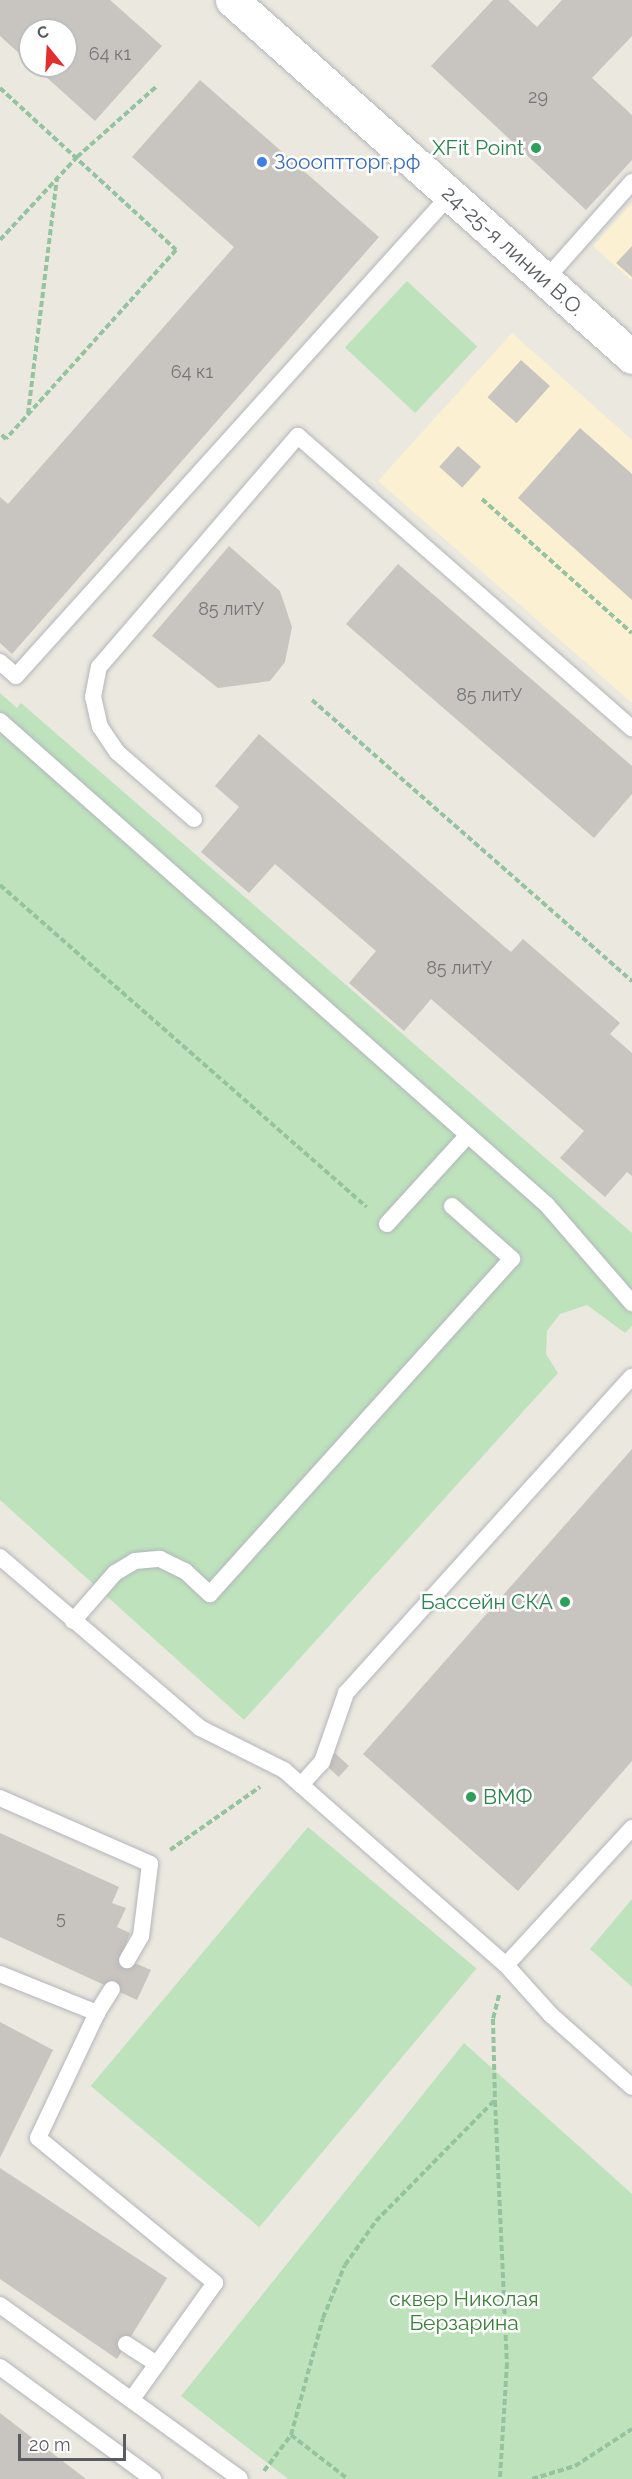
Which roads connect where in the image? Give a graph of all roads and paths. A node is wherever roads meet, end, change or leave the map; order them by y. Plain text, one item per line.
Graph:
1 (232, 0) edge
2 (158, 85) dead end
3 (0, 88) edge
4 (77, 158) junction
5 (57, 178) junction
6 (632, 182) edge
7 (450, 195) junction
8 (0, 240) edge
9 (545, 280) junction
10 (632, 357) edge
11 (28, 414) junction
12 (0, 433) edge
13 (482, 499) dead end
14 (632, 633) edge
15 (0, 662) edge
16 (312, 700) dead end
17 (632, 728) edge
18 (3, 729) edge
19 (194, 819) dead end
20 (0, 885) edge
21 (632, 981) edge
22 (468, 1135) junction
23 (452, 1206) dead end
24 (387, 1224) joint
25 (632, 1303) edge
26 (632, 1377) edge
27 (0, 1557) edge
28 (73, 1621) junction
29 (284, 1770) junction
30 (301, 1785) junction
31 (0, 1798) edge
32 (632, 1828) edge
33 (150, 1864) junction
34 (127, 1960) dead end
35 (506, 1965) junction
36 (0, 1974) edge
37 (111, 1989) dead end
38 (97, 2013) junction
39 (632, 2087) edge
40 (495, 2101) junction
41 (0, 2305) edge
42 (126, 2344) dead end
43 (157, 2364) junction
44 (0, 2367) edge
45 (132, 2399) junction
46 (632, 2429) edge
47 (291, 2435) junction
48 (153, 2479) edge
49 (240, 2479) edge
50 (258, 2479) edge
51 (348, 2479) edge
52 (500, 2479) edge
53 (532, 2479) edge

1 - 7 street, 24-25-я линии В.О.
2 - 4 path
3 - 4 path
4 - 5 path
4 - 11 path
5 - 8 path
5 - 11 path
6 - 9 lane
7 - 9 street, 24-25-я линии В.О.
7 - 15 lane
9 - 10 street, 24-25-я линии В.О.
11 - 12 path
13 - 14 path
16 - 21 path
17 - 19 lane
18 - 22 lane
20 - 24 path
22 - 24 lane
22 - 25 lane
23 - 28 lane
26 - 30 lane
27 - 28 lane
28 - 29 lane
29 - 30 lane
29 - 33 path
30 - 35 lane
31 - 33 lane
32 - 35 lane
33 - 34 lane
35 - 39 lane
35 - 40 path
36 - 38 lane
37 - 38 lane
38 - 43 lane
40 - 47 path
40 - 52 path
41 - 45 lane
42 - 43 lane
43 - 45 lane
44 - 48 lane
45 - 49 lane
46 - 53 path
47 - 50 path
47 - 51 path

